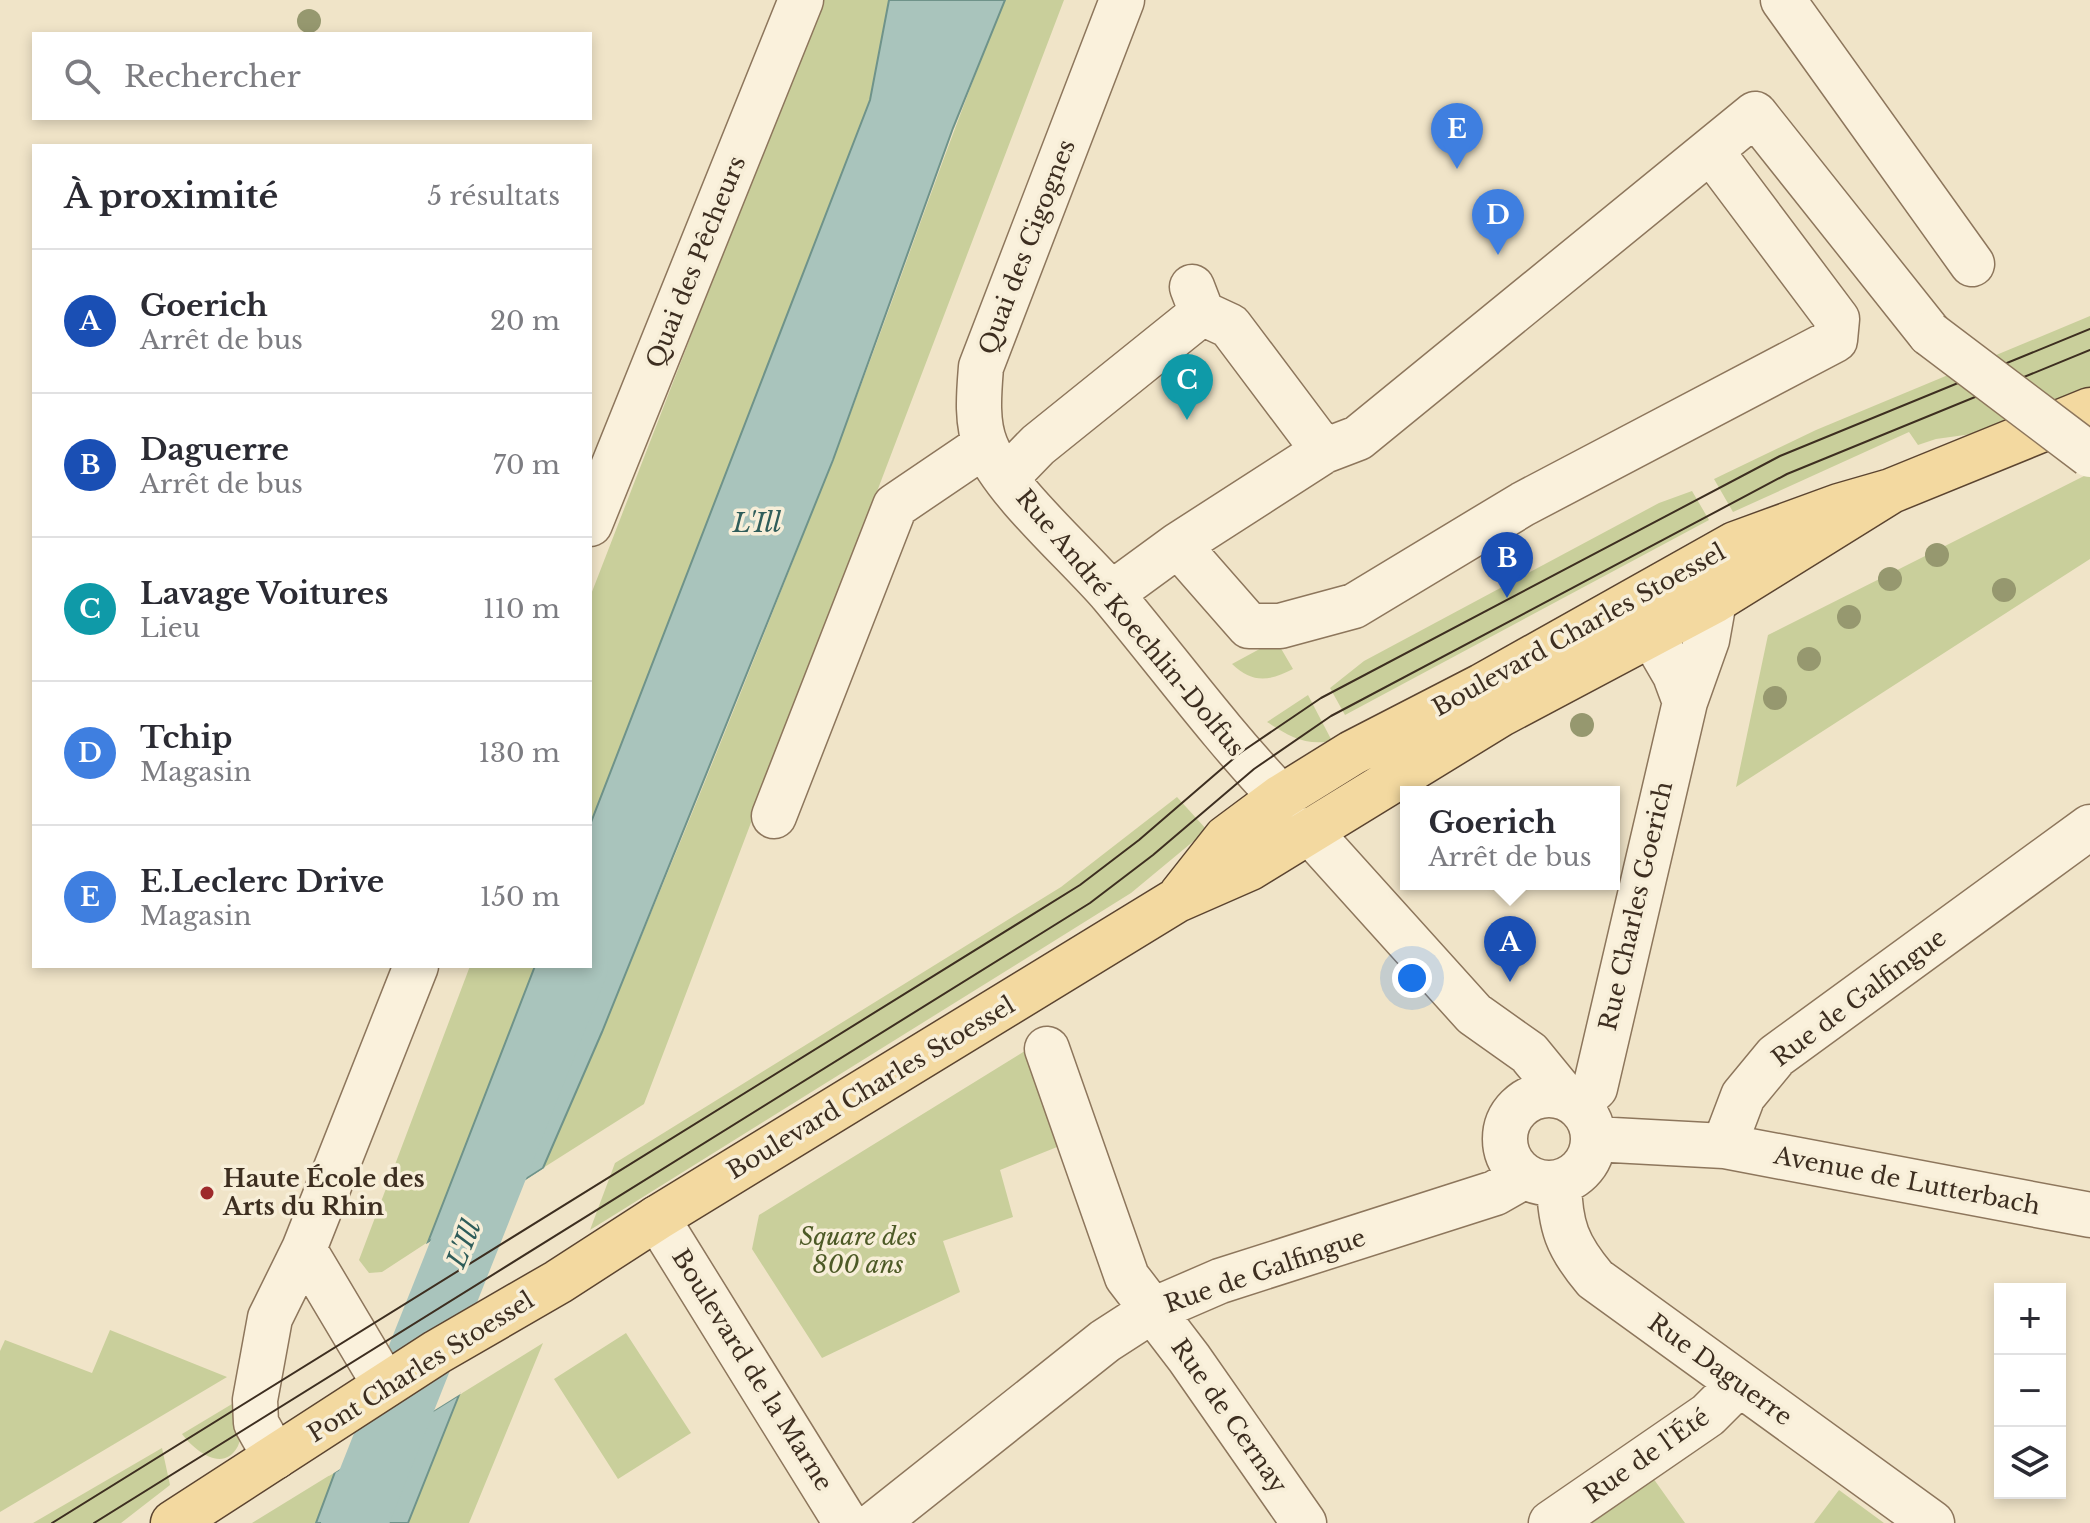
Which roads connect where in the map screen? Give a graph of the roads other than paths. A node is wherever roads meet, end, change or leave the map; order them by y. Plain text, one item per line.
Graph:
1 (801, 0) edge
2 (1122, 0) edge
3 (1783, 0) edge
4 (1711, 151) junction
5 (1972, 264) dead end
6 (2090, 410) edge
7 (1324, 451) junction
8 (2090, 455) edge
9 (995, 462) junction
10 (1891, 491) junction
11 (592, 519) edge
12 (1178, 545) junction
13 (1111, 594) junction
14 (1714, 601) junction
15 (1650, 632) junction
16 (1685, 702) junction
17 (1281, 797) junction
18 (774, 816) dead end
19 (2090, 827) edge
20 (1308, 830) junction
21 (1177, 900) junction
22 (415, 968) edge
23 (1482, 1022) junction
24 (1047, 1049) dead end
25 (1579, 1114) junction
26 (1512, 1115) junction
27 (1724, 1146) junction
28 (1542, 1180) junction
29 (2090, 1215) edge
30 (657, 1218) junction
31 (304, 1249) junction
32 (566, 1277) joint
33 (1153, 1310) junction
34 (1739, 1384) junction
35 (385, 1385) junction
36 (275, 1457) junction
37 (173, 1523) edge
38 (846, 1523) edge
39 (876, 1523) edge
40 (1304, 1523) edge
41 (1551, 1523) edge
42 (1932, 1523) edge

1 - 11 street, Quai des Pêcheurs
2 - 9 street, Quai des Cigognes
3 - 5 street
4 - 7 street
4 - 8 street, bridge
4 - 12 street
6 - 10 main road, Boulevard Charles Stoessel
7 - 9 street
7 - 12 street
9 - 13 street, Rue André Koechlin-Dolfus
9 - 18 street
10 - 14 main road, Boulevard Charles Stoessel
10 - 17 main road, Boulevard Charles Stoessel
12 - 13 street
13 - 17 street, Rue André Koechlin-Dolfus
14 - 15 main road, Boulevard Charles Stoessel
14 - 16 street, Rue Charles Goerich
15 - 16 street
15 - 20 main road, Boulevard Charles Stoessel
16 - 25 street, Rue Charles Goerich
17 - 20 main road
17 - 21 main road, Boulevard Charles Stoessel
19 - 27 street, Rue de Galfingue
20 - 21 main road, Boulevard Charles Stoessel
20 - 23 street
21 - 30 main road, Boulevard Charles Stoessel
22 - 31 street
23 - 25 street
23 - 26 street
24 - 33 street, Rue de Cernay
25 - 26 street
25 - 27 street
25 - 28 street
26 - 28 street
27 - 29 street, Avenue de Lutterbach
28 - 33 street, Rue de Galfingue
28 - 34 street, Rue Daguerre
30 - 32 main road, Boulevard Charles Stoessel
30 - 38 street, Boulevard de la Marne
31 - 35 street
31 - 36 street
32 - 35 main road, Pont Charles Stoessel
33 - 39 street, Rue de Galfingue
33 - 40 street, Rue de Cernay
34 - 41 street, Rue de l'Été
34 - 42 street, Rue Daguerre
35 - 36 main road, Pont Charles Stoessel
36 - 37 main road

